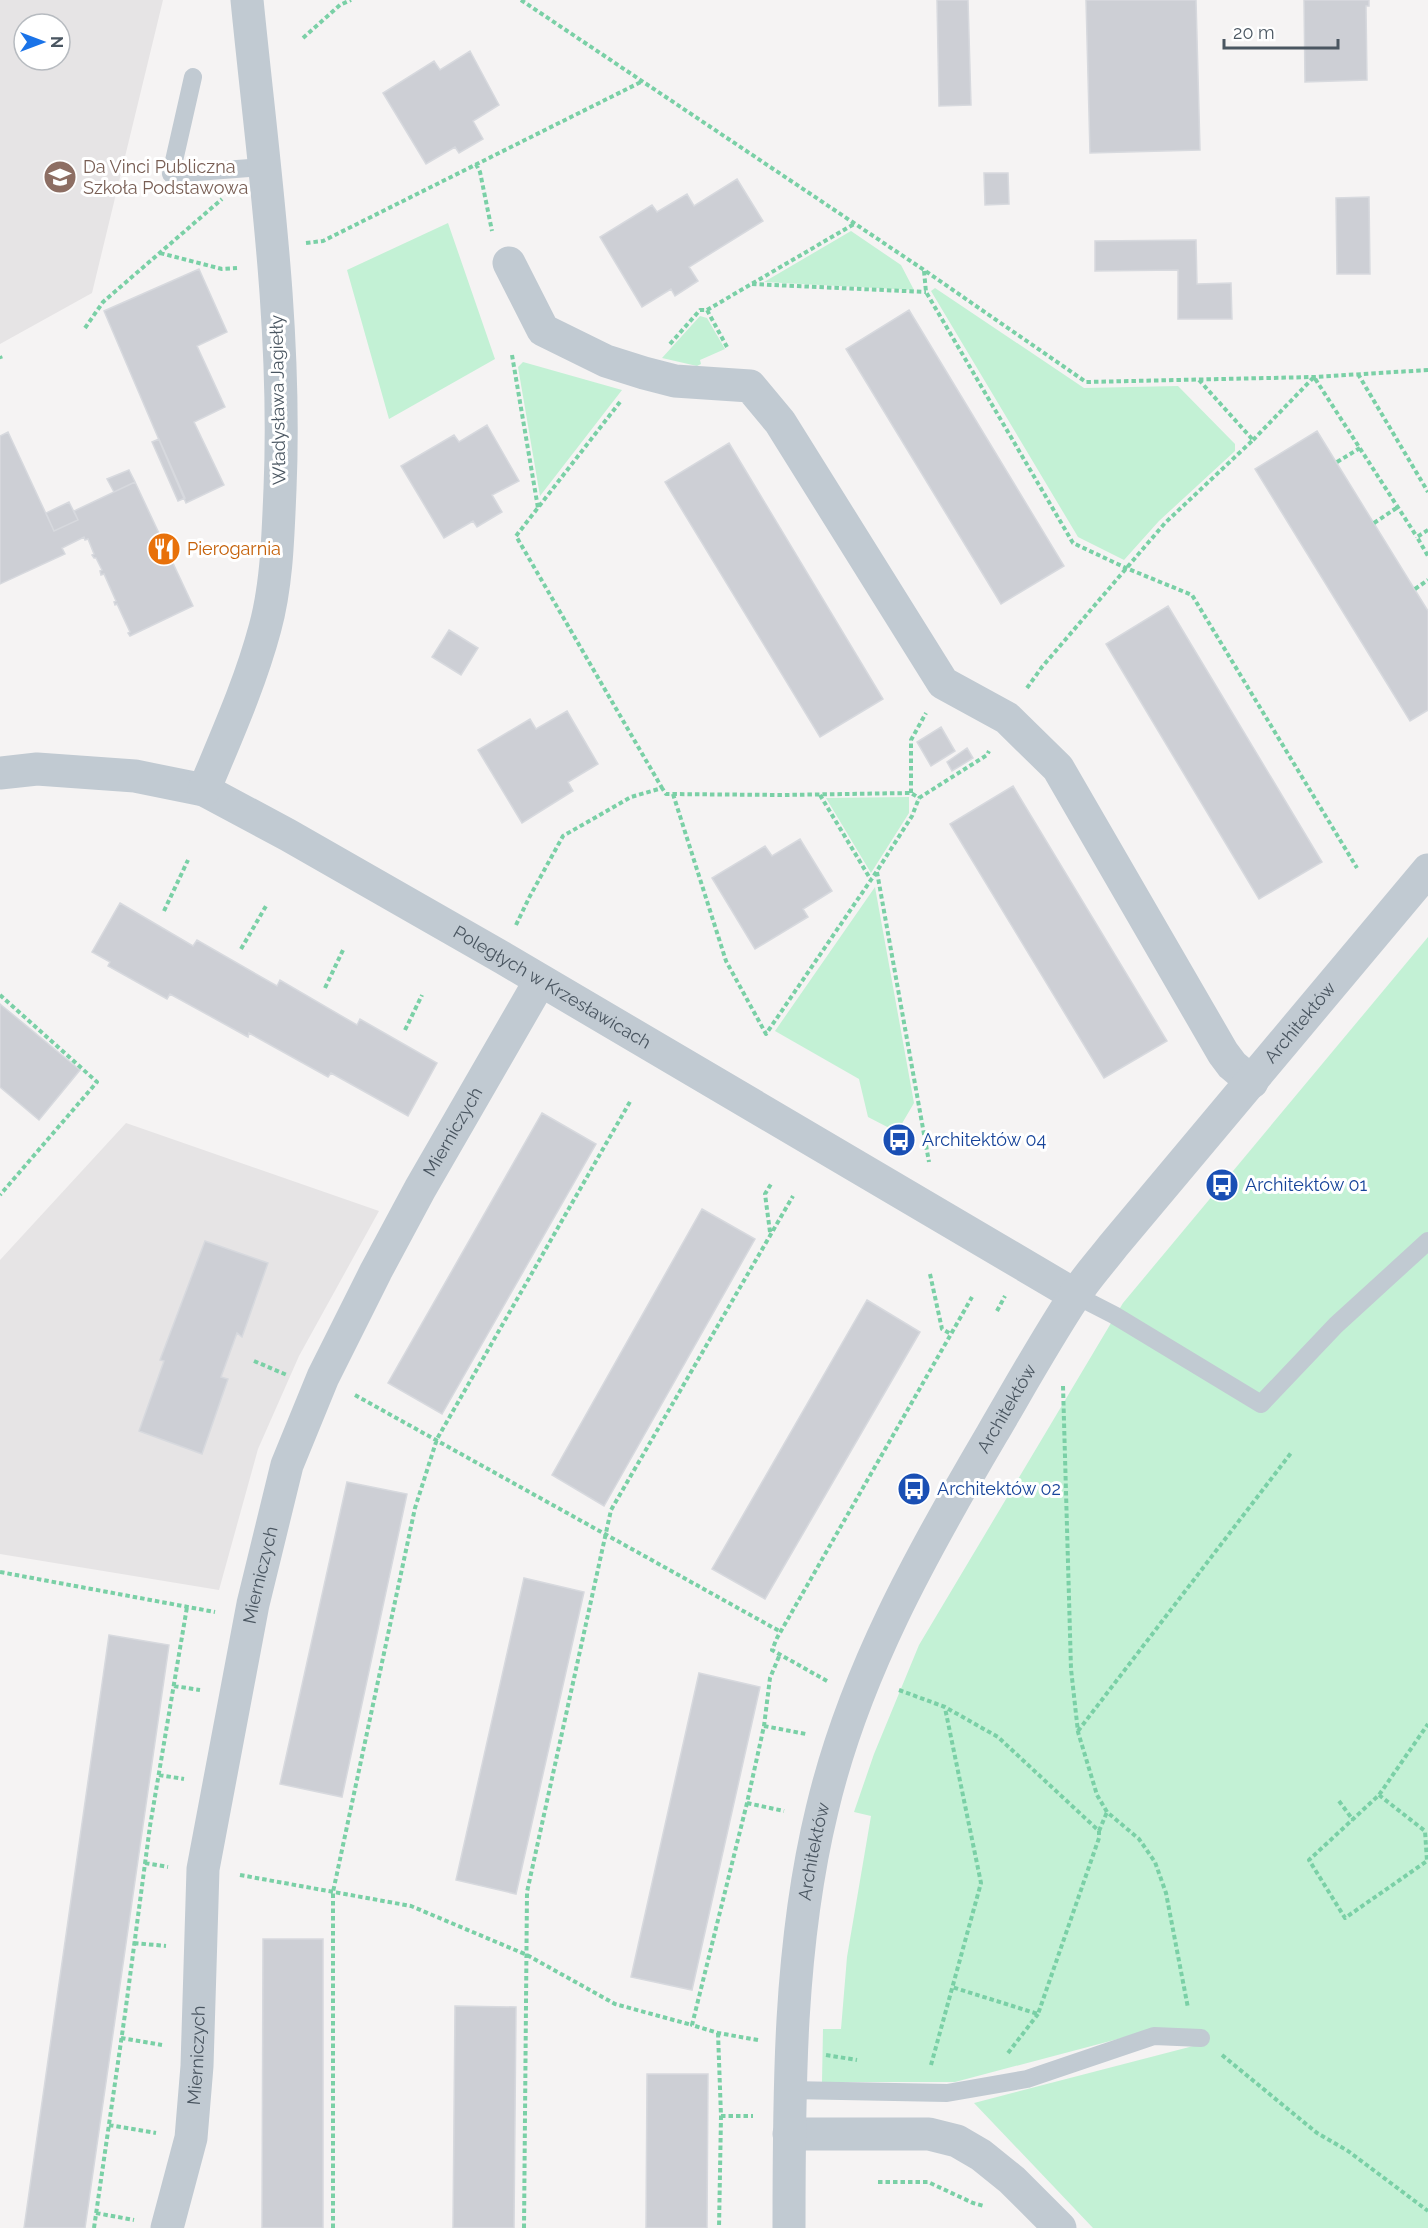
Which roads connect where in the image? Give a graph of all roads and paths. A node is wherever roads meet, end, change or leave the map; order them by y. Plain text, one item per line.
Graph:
1 (247, 0) edge
2 (351, 0) edge
3 (521, 0) edge
4 (303, 38) dead end
5 (193, 77) dead end
6 (641, 82) junction
7 (476, 164) junction
8 (263, 167) junction
9 (224, 198) dead end
10 (490, 217) dead end
11 (854, 224) junction
12 (302, 243) dead end
13 (159, 253) junction
14 (509, 263) dead end
15 (247, 267) dead end
16 (924, 270) junction
17 (752, 284) junction
18 (926, 292) junction
19 (707, 310) junction
20 (85, 327) dead end
21 (666, 349) dead end
22 (512, 355) dead end
23 (1428, 370) edge
24 (1358, 374) junction
25 (1314, 377) junction
26 (1199, 380) junction
27 (750, 386) junction
28 (624, 396) dead end
29 (1252, 440) junction
30 (1360, 448) junction
31 (1337, 462) dead end
32 (1428, 492) edge
33 (1398, 507) junction
34 (538, 508) junction
35 (1374, 523) dead end
36 (1428, 530) edge
37 (1417, 537) junction
38 (1428, 556) edge
39 (1126, 568) junction
40 (1428, 580) edge
41 (1415, 589) dead end
42 (927, 712) dead end
43 (1007, 717) junction
44 (0, 773) edge
45 (662, 788) junction
46 (204, 790) junction
47 (911, 793) junction
48 (673, 794) junction
49 (820, 794) junction
50 (919, 798) junction
51 (188, 860) dead end
52 (1357, 868) dead end
53 (1428, 870) edge
54 (877, 871) junction
55 (871, 880) junction
56 (266, 906) dead end
57 (164, 911) dead end
58 (514, 931) dead end
59 (241, 949) dead end
60 (343, 950) dead end
61 (540, 981) junction
62 (325, 988) dead end
63 (0, 995) edge
64 (422, 995) dead end
65 (405, 1030) dead end
66 (1252, 1082) junction
67 (631, 1100) dead end
68 (929, 1162) dead end
69 (771, 1184) dead end
70 (0, 1195) edge
71 (793, 1196) dead end
72 (771, 1233) junction
73 (1428, 1241) edge
74 (930, 1274) dead end
75 (1075, 1295) junction
76 (972, 1297) dead end
77 (951, 1334) junction
78 (254, 1361) dead end
79 (289, 1377) dead end
80 (1063, 1385) dead end
81 (374, 1405) dead end
82 (437, 1439) junction
83 (1291, 1453) dead end
84 (606, 1534) junction
85 (0, 1572) edge
86 (187, 1607) junction
87 (217, 1612) dead end
88 (781, 1632) junction
89 (780, 1654) junction
90 (850, 1682) junction
91 (174, 1686) junction
92 (208, 1692) dead end
93 (945, 1707) junction
94 (1428, 1724) edge
95 (764, 1726) junction
96 (1078, 1732) junction
97 (810, 1735) dead end
98 (159, 1775) junction
99 (190, 1780) dead end
100 (1379, 1795) junction
101 (1339, 1801) dead end
102 (747, 1803) junction
103 (789, 1812) dead end
104 (1107, 1812) junction
105 (1353, 1820) junction
106 (1099, 1831) junction
107 (145, 1863) junction
108 (191, 1869) junction
109 (333, 1892) junction
110 (134, 1944) junction
111 (177, 1947) dead end
112 (527, 1955) junction
113 (952, 1987) junction
114 (1038, 2014) junction
115 (692, 2025) junction
116 (718, 2033) junction
117 (121, 2038) junction
118 (1197, 2038) junction
119 (766, 2042) dead end
120 (165, 2045) dead end
121 (1011, 2049) dead end
122 (929, 2071) dead end
123 (789, 2090) junction
124 (721, 2116) junction
125 (746, 2116) dead end
126 (109, 2125) junction
127 (789, 2134) junction
128 (164, 2135) dead end
129 (878, 2182) dead end
130 (990, 2207) dead end
131 (1428, 2211) edge
132 (96, 2212) junction
133 (156, 2225) edge
134 (94, 2228) edge
135 (333, 2228) edge
136 (524, 2228) edge
137 (719, 2228) edge
138 (789, 2228) edge
139 (1060, 2228) edge

1 - 8 street, Władysława Jagiełły
2 - 4 path
3 - 6 path
5 - 8 lane
6 - 7 path
6 - 11 path
7 - 10 path
7 - 12 path
8 - 46 street, Władysława Jagiełły
9 - 13 path
11 - 16 path
11 - 17 path
13 - 15 path
13 - 20 path
14 - 27 street
16 - 18 path
16 - 26 path
17 - 18 path
17 - 19 path
18 - 39 path
19 - 21 path
19 - 27 path
22 - 34 path
23 - 24 path
24 - 25 path
24 - 32 path
25 - 26 path
25 - 29 path
25 - 30 path
26 - 29 path
27 - 43 street
28 - 34 path
29 - 39 path
30 - 31 path
30 - 33 path
33 - 35 path
33 - 37 path
34 - 45 path
36 - 37 path
37 - 38 path
39 - 43 path
39 - 52 path
40 - 41 path
42 - 47 path
43 - 50 path
43 - 66 street
44 - 46 street, Poległych w Krzesławicach
45 - 48 path
45 - 58 path
46 - 61 street, Poległych w Krzesławicach
47 - 49 path
47 - 50 path
48 - 49 path
48 - 55 path
49 - 55 path
50 - 54 path
51 - 57 path
53 - 66 street, Architektów
54 - 55 path
54 - 68 path
56 - 59 path
60 - 62 path
61 - 75 street, Poległych w Krzesławicach
61 - 108 street, Mierniczych
63 - 70 path
64 - 65 path
66 - 75 street, Architektów
67 - 82 path
69 - 72 path
71 - 72 path
72 - 84 path
73 - 75 lane
74 - 77 path
75 - 90 street, Architektów
76 - 77 path
77 - 88 path
78 - 79 path
80 - 96 path
81 - 82 path
82 - 84 path
82 - 109 path
83 - 96 path
84 - 88 path
84 - 112 path
85 - 86 path
86 - 87 path
86 - 91 path
88 - 89 path
89 - 90 path
89 - 95 path
90 - 93 path
90 - 123 street, Architektów
91 - 92 path
91 - 98 path
93 - 106 path
93 - 113 path
94 - 100 path
95 - 97 path
95 - 102 path
96 - 104 path
98 - 99 path
98 - 107 path
100 - 105 path
100 - 105 path
101 - 105 path
102 - 103 path
102 - 115 path
104 - 106 path
104 - 118 path
106 - 114 path
107 - 108 path
107 - 110 path
108 - 109 path
108 - 133 street, Mierniczych
109 - 112 path
109 - 135 path
110 - 111 path
110 - 117 path
112 - 115 path
112 - 136 path
113 - 114 path
113 - 122 path
114 - 121 path
115 - 116 path
116 - 119 path
116 - 124 path
117 - 120 path
117 - 126 path
118 - 123 lane
118 - 131 path
123 - 127 street, Architektów
124 - 125 path
124 - 137 path
126 - 128 path
126 - 132 path
127 - 138 street, Architektów
127 - 139 street
129 - 130 path
132 - 133 path
132 - 134 path

